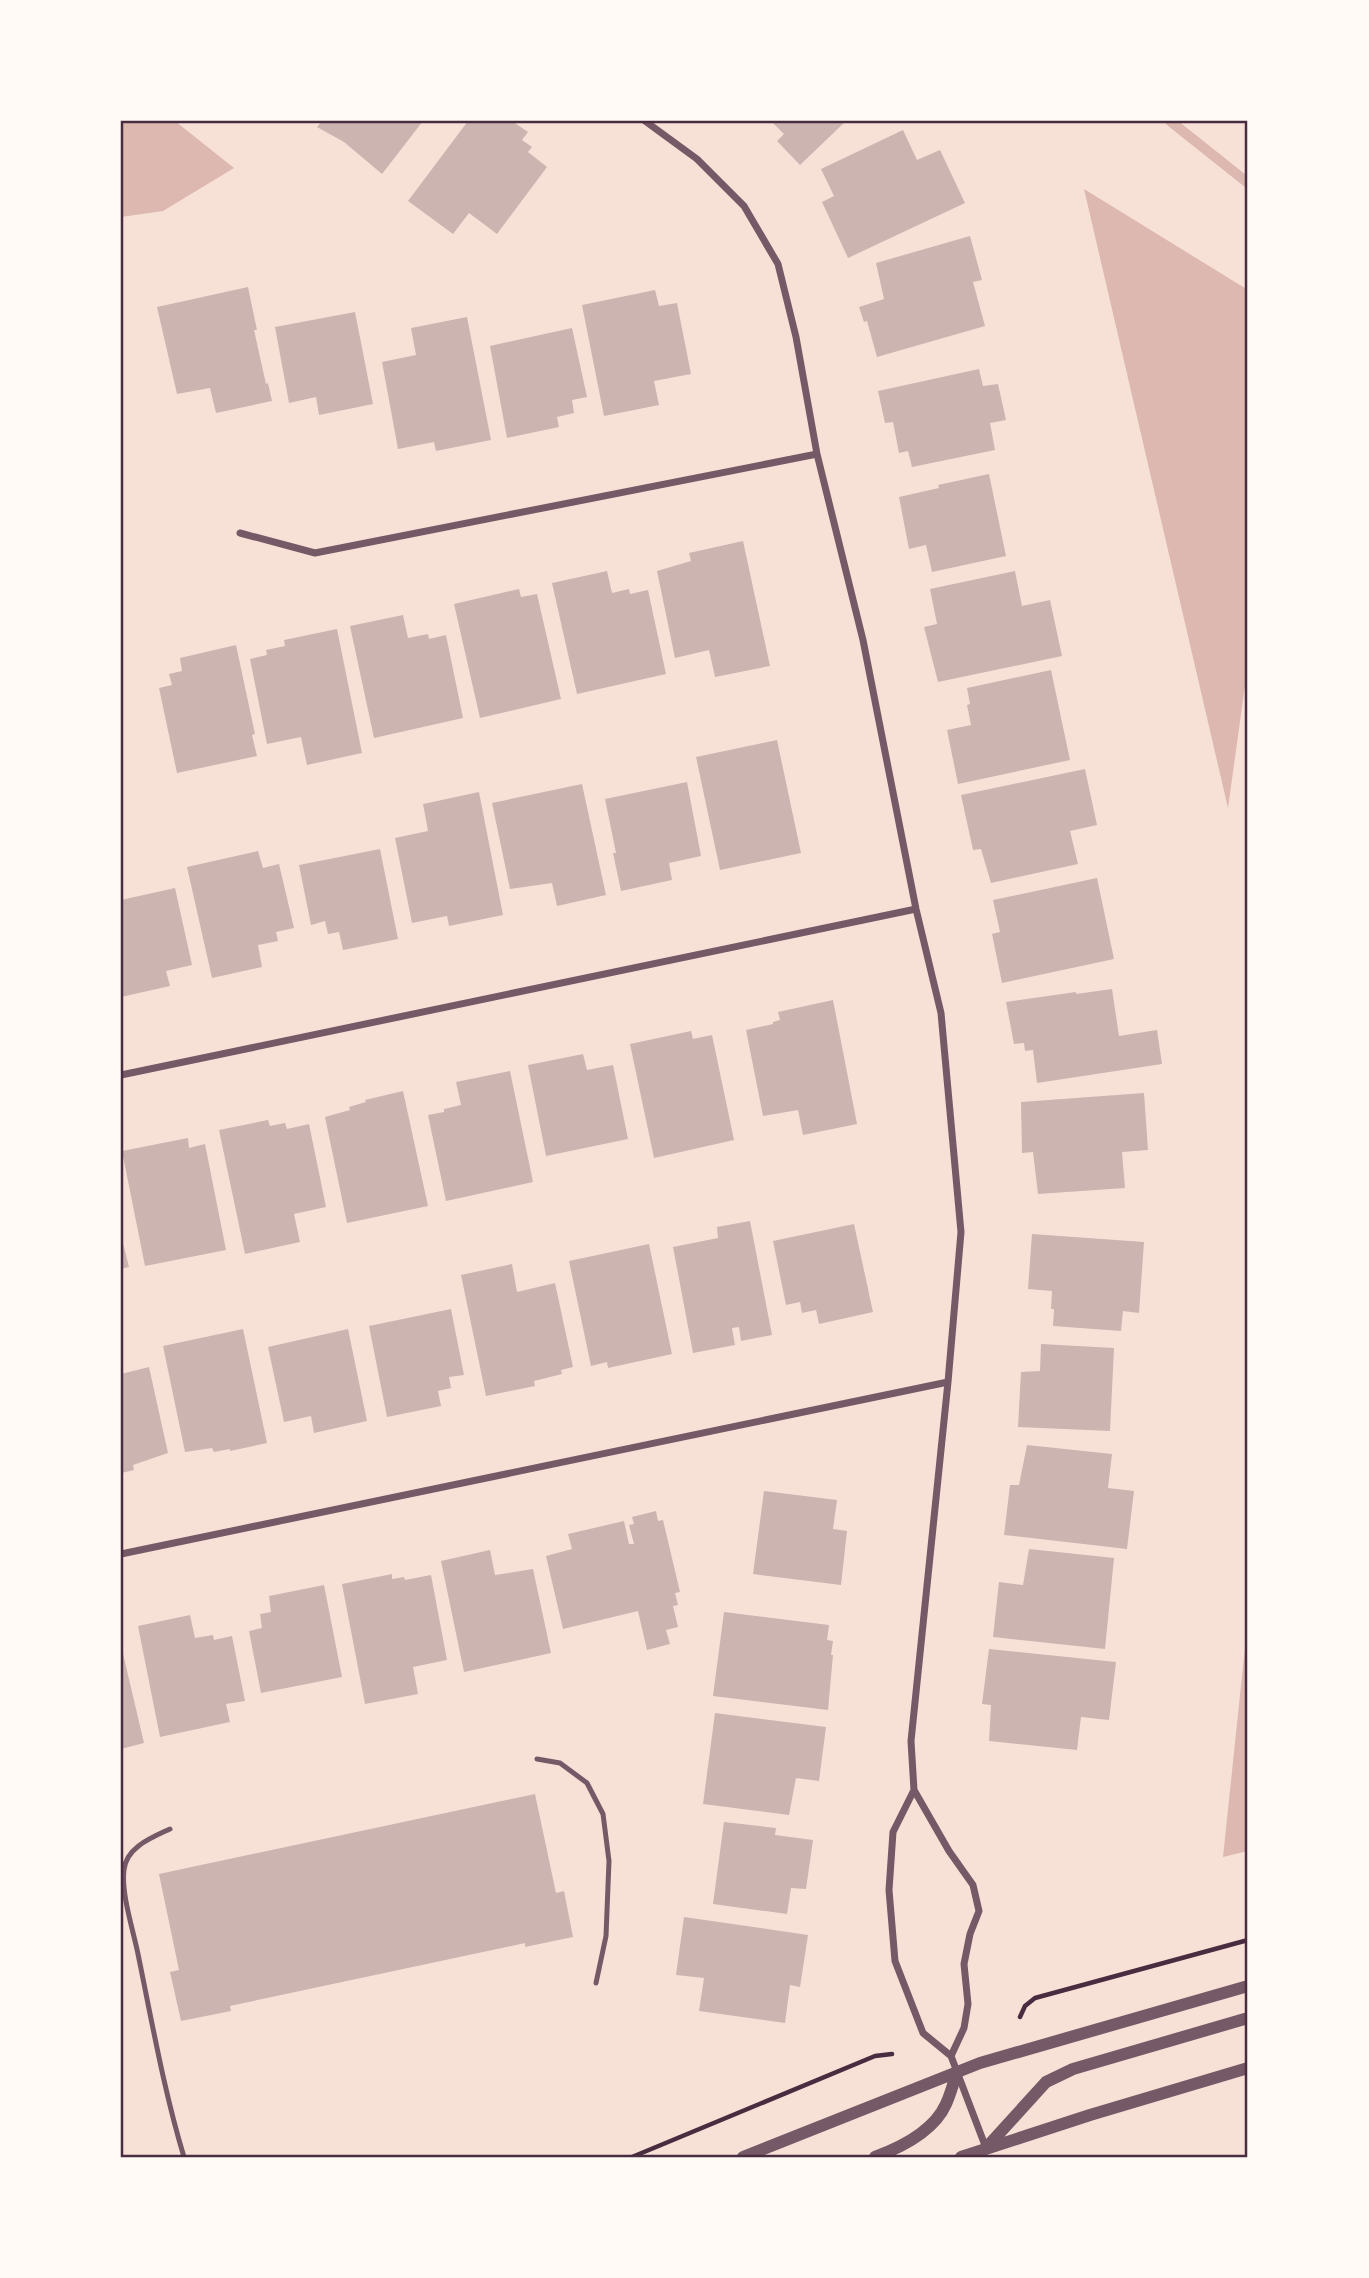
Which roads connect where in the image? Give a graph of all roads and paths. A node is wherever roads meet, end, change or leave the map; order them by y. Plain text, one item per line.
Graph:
1 (645, 121) edge
2 (817, 454) junction
3 (240, 533) dead end
4 (915, 909) junction
5 (121, 1075) edge
6 (948, 1382) junction
7 (121, 1554) edge
8 (537, 1759) dead end
9 (914, 1790) junction
10 (170, 1829) dead end
11 (1248, 1940) edge
12 (596, 1983) dead end
13 (1248, 1986) edge
14 (1020, 2017) dead end
15 (1248, 2018) edge
16 (892, 2054) dead end
17 (951, 2056) junction
18 (1248, 2068) edge
19 (957, 2071) junction
20 (987, 2153) edge
21 (184, 2157) edge
22 (632, 2157) edge
23 (743, 2157) edge
24 (875, 2157) edge
25 (961, 2157) edge

1 - 2 street
2 - 3 street
2 - 4 street
4 - 5 street
4 - 6 street
6 - 7 street
6 - 9 street
8 - 12 lane
9 - 17 street
9 - 17 street
10 - 21 lane
11 - 14 path
13 - 19 street
15 - 20 street
16 - 22 path
17 - 19 street
18 - 20 street
19 - 20 street
19 - 23 street
19 - 24 street
20 - 25 street

